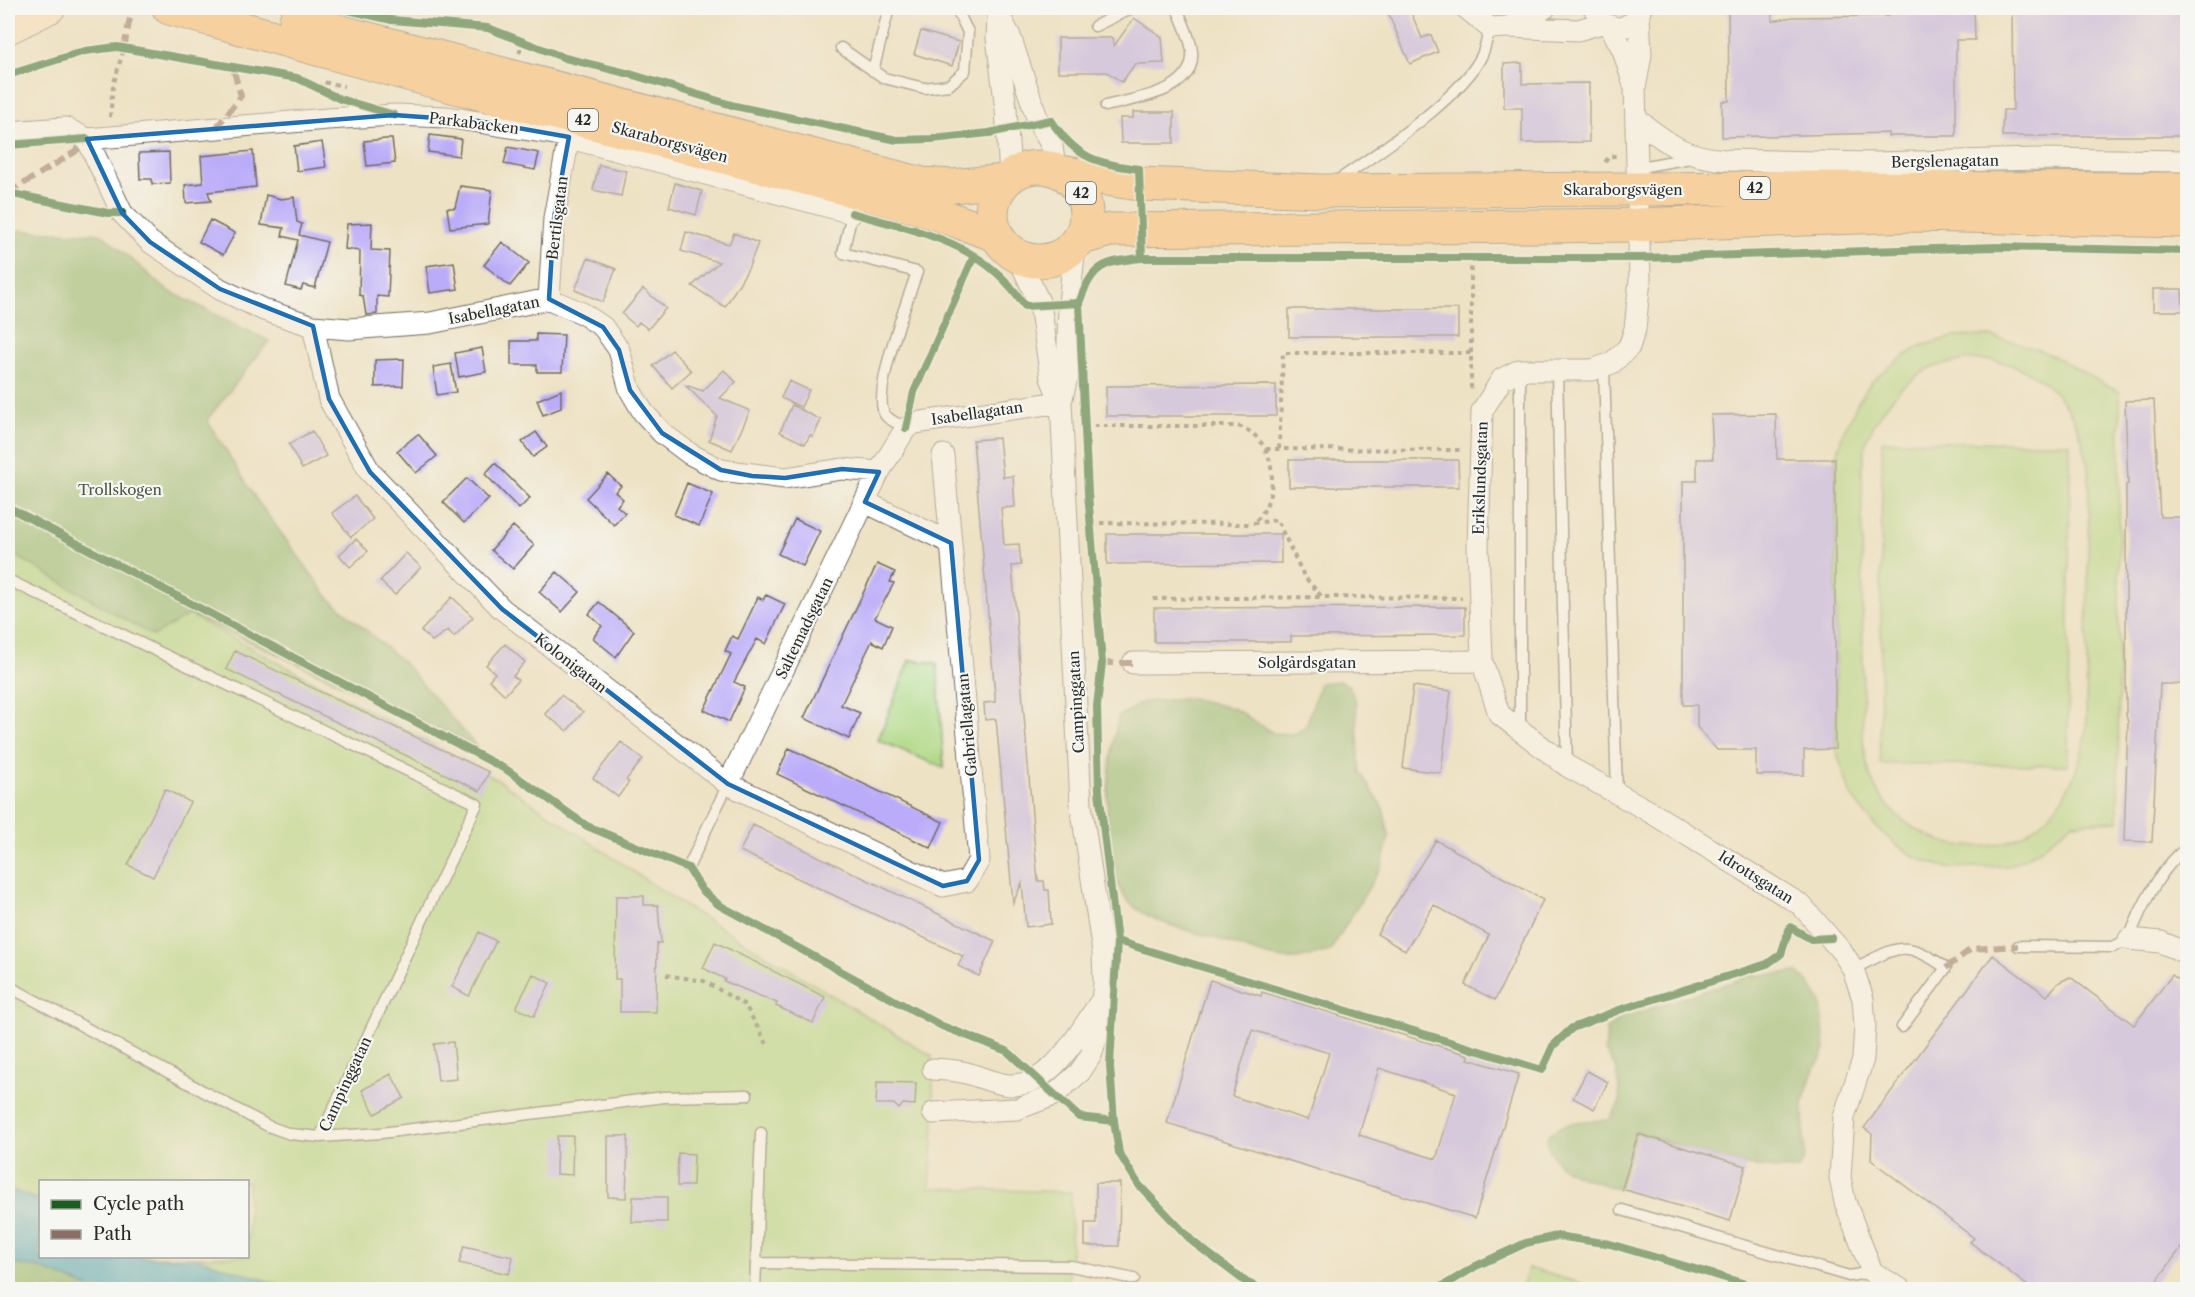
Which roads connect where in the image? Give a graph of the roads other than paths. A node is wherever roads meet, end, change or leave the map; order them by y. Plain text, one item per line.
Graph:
1 (50, 8) edge
2 (169, 8) edge
3 (248, 8) edge
4 (889, 8) edge
5 (956, 8) edge
6 (1132, 8) edge
7 (1177, 8) edge
8 (1466, 8) edge
9 (1545, 8) edge
10 (1640, 11) edge
11 (997, 12) edge
12 (1602, 19) edge
13 (1095, 26) dead end
14 (1499, 27) junction
15 (8, 29) edge
16 (841, 48) dead end
17 (873, 70) junction
18 (1635, 88) junction
19 (1106, 106) dead end
20 (1636, 119) junction
21 (8, 132) edge
22 (569, 138) junction
23 (87, 139) junction
24 (1702, 158) junction
25 (2187, 161) edge
26 (1058, 170) junction
27 (1007, 179) junction
28 (1624, 179) junction
29 (2187, 189) edge
30 (1322, 191) junction
31 (852, 213) joint
32 (2187, 221) edge
33 (1639, 225) junction
34 (1077, 242) junction
35 (1007, 246) junction
36 (549, 299) junction
37 (313, 326) junction
38 (1604, 367) junction
39 (1520, 370) junction
40 (1557, 371) junction
41 (1061, 402) junction
42 (906, 428) junction
43 (943, 455) dead end
44 (879, 472) junction
45 (865, 502) junction
46 (951, 543) junction
47 (8, 580) edge
48 (1482, 661) junction
49 (1132, 663) dead end
50 (1520, 731) junction
51 (1567, 766) junction
52 (728, 784) junction
53 (1617, 795) junction
54 (2187, 847) edge
55 (688, 867) dead end
56 (943, 886) joint
57 (2129, 939) junction
58 (2018, 946) dead end
59 (2187, 954) edge
60 (1853, 969) junction
61 (8, 986) edge
62 (1101, 1001) junction
63 (1902, 1027) dead end
64 (933, 1069) dead end
65 (747, 1095) dead end
66 (933, 1113) dead end
67 (761, 1133) dead end
68 (320, 1137) junction
69 (1622, 1210) dead end
70 (757, 1263) junction
71 (1872, 1272) junction
72 (1134, 1279) dead end
73 (755, 1290) edge
74 (1902, 1290) edge

1 - 15 street
2 - 35 main road, Skaraborgsvägen / 42
3 - 27 main road, Skaraborgsvägen / 42
4 - 17 lane
5 - 17 lane
6 - 13 lane
7 - 19 lane
8 - 14 street
9 - 14 street
10 - 12 street
10 - 18 street
11 - 26 street
11 - 27 street
12 - 14 street
12 - 18 street
14 - 30 lane
16 - 17 lane
18 - 20 street
20 - 24 street, Bergslenagatan
20 - 28 street
21 - 23 street
22 - 23 street, Parkabacken
22 - 31 street, Parkabacken
22 - 36 street, Bertilsgatan
23 - 37 street, Isabellagatan
24 - 25 street, Bergslenagatan
24 - 28 lane, Bergslenagatan
26 - 27 main road, 42
26 - 30 main road, Skaraborgsvägen / 42
26 - 34 main road, 42
27 - 35 main road
28 - 29 main road, Skaraborgsvägen / 42
28 - 30 main road, Skaraborgsvägen / 42
28 - 33 street
31 - 42 lane
32 - 33 main road, 42
33 - 34 main road, 42
33 - 38 street
34 - 35 main road, 42
34 - 41 street, Campinggatan
35 - 41 street, Campinggatan
36 - 37 street, Isabellagatan
36 - 44 street, Isabellagatan
37 - 52 street, Kolonigatan
38 - 40 street
38 - 53 lane
39 - 40 street
39 - 48 street, Erikslundsgatan
39 - 50 lane
40 - 51 lane
41 - 42 street, Isabellagatan
41 - 62 street, Campinggatan
42 - 44 street
43 - 46 street, Gabriellagatan
44 - 45 street, Saltemadsgatan
45 - 46 street
45 - 52 street, Saltemadsgatan
46 - 56 street, Gabriellagatan
47 - 68 lane, Campinggatan
48 - 49 street, Solgårdsgatan
48 - 50 street, Erikslundsgatan
50 - 51 street, Idrottsgatan
51 - 53 street, Idrottsgatan
52 - 55 lane
52 - 56 street, Kolonigatan
53 - 60 street, Idrottsgatan
54 - 57 lane
57 - 58 lane
57 - 59 street
60 - 63 lane
60 - 71 street, Idrottsgatan
61 - 68 lane
62 - 64 street
62 - 66 street, Campinggatan
65 - 68 lane, Campinggatan
67 - 70 lane
69 - 71 lane
70 - 72 lane
70 - 73 lane
71 - 74 street

